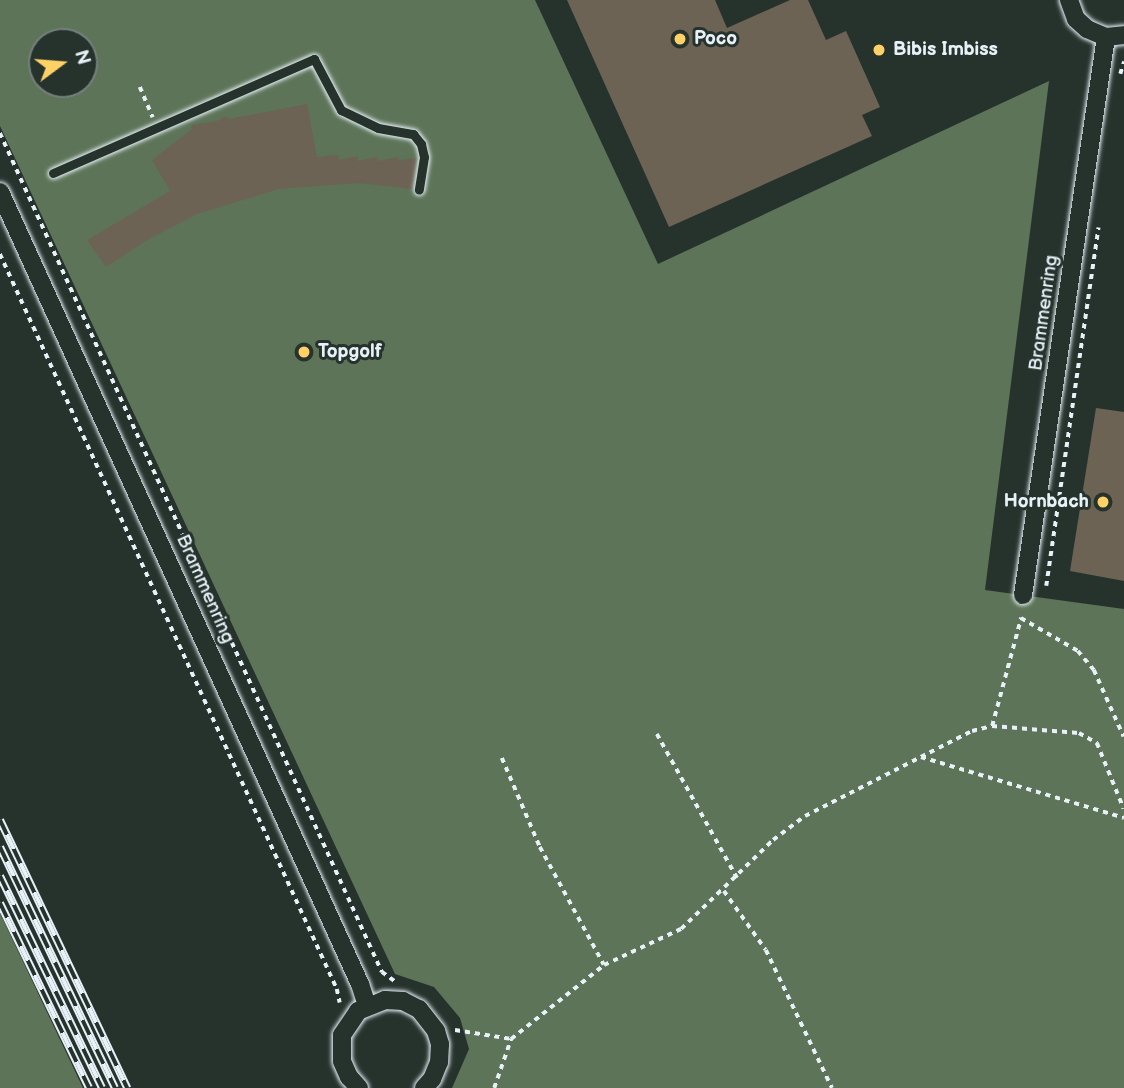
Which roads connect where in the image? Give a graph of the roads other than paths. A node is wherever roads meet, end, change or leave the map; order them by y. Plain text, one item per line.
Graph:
1 (1069, 0) edge
2 (1115, 36) edge
3 (53, 173) dead end
4 (419, 190) dead end
5 (0, 192) edge
6 (1023, 595) dead end
7 (367, 1006) junction
8 (359, 1088) edge
9 (424, 1088) edge

1 - 2 street, Brammenring
2 - 6 street, Brammenring
3 - 4 lane
5 - 7 street, Brammenring
7 - 8 street
7 - 9 street

